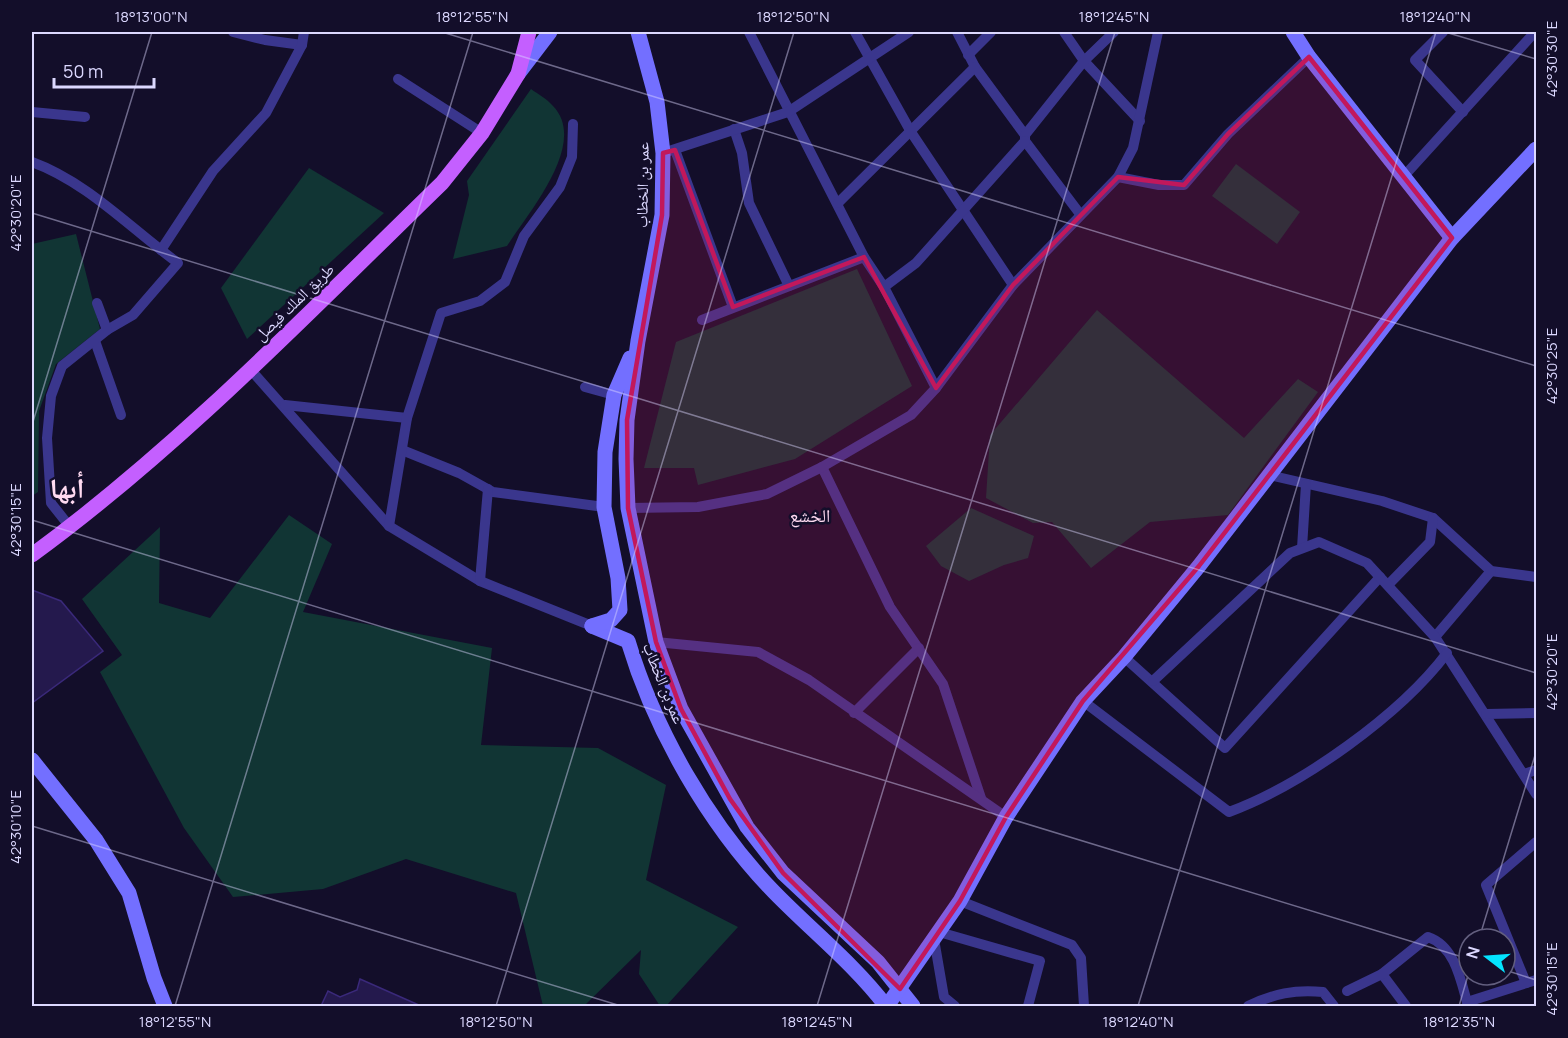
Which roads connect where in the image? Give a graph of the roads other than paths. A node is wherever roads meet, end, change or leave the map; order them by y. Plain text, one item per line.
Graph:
1 (233, 32) edge
2 (304, 32) edge
3 (529, 32) edge
4 (550, 32) edge
5 (638, 32) edge
6 (749, 32) edge
7 (855, 32) edge
8 (909, 32) edge
9 (957, 32) edge
10 (991, 32) edge
11 (1064, 32) edge
12 (1114, 32) edge
13 (1158, 32) edge
14 (1293, 32) edge
15 (1443, 32) edge
16 (1535, 32) edge
17 (302, 45) junction
18 (968, 55) junction
19 (871, 57) junction
20 (1309, 57) junction
21 (1084, 61) junction
22 (975, 67) junction
23 (518, 74) junction
24 (398, 79) dead end
25 (32, 112) edge
26 (788, 112) junction
27 (1463, 112) junction
28 (85, 117) dead end
29 (1140, 121) junction
30 (573, 124) dead end
31 (734, 129) junction
32 (911, 132) junction
33 (482, 133) junction
34 (1025, 138) junction
35 (1536, 149) edge
36 (669, 152) junction
37 (32, 162) edge
38 (1405, 175) junction
39 (1118, 177) junction
40 (838, 203) junction
41 (964, 212) junction
42 (1080, 214) junction
43 (1452, 238) junction
44 (161, 250) junction
45 (864, 257) junction
46 (1013, 285) junction
47 (789, 286) junction
48 (884, 287) junction
49 (98, 303) dead end
50 (733, 307) junction
51 (702, 320) dead end
52 (107, 330) junction
53 (95, 341) junction
54 (638, 341) junction
55 (250, 369) junction
56 (585, 387) dead end
57 (936, 388) junction
58 (614, 394) junction
59 (285, 405) junction
60 (121, 415) dead end
61 (407, 418) junction
62 (402, 450) junction
63 (822, 468) junction
64 (1269, 475) junction
65 (1306, 484) junction
66 (488, 489) junction
67 (604, 507) junction
68 (628, 508) junction
69 (1433, 518) junction
70 (389, 526) junction
71 (70, 527) junction
72 (1302, 548) junction
73 (32, 555) edge
74 (1491, 571) junction
75 (1536, 577) edge
76 (480, 581) junction
77 (1384, 581) junction
78 (592, 626) junction
79 (1435, 637) junction
80 (656, 642) junction
81 (919, 648) junction
82 (1447, 653) junction
83 (1124, 657) junction
84 (1153, 681) junction
85 (1083, 700) junction
86 (854, 713) junction
87 (1536, 713) edge
88 (1485, 714) junction
89 (32, 760) edge
90 (1536, 770) edge
91 (1524, 774) junction
92 (1536, 794) edge
93 (981, 798) junction
94 (1006, 817) junction
95 (1536, 842) edge
96 (960, 902) junction
97 (937, 936) junction
98 (1382, 974) junction
99 (1531, 982) edge
100 (900, 989) junction
101 (1347, 991) dead end
102 (1468, 1004) edge
103 (165, 1006) edge
104 (887, 1006) edge
105 (913, 1006) edge
106 (955, 1006) edge
107 (1028, 1006) edge
108 (1083, 1006) edge
109 (1248, 1006) edge
110 (1334, 1006) edge
111 (1406, 1006) edge

1 - 17 street
2 - 17 street
3 - 23 main road, طريق الملك فيصل
4 - 23 street
5 - 36 street, عمر بن الخطاب
6 - 26 street
7 - 19 street
8 - 19 street
9 - 18 street
10 - 18 street
11 - 21 street
12 - 21 street
13 - 29 street
14 - 20 street
15 - 27 street
16 - 27 street
17 - 44 street
18 - 22 street
19 - 26 street
19 - 32 street
20 - 38 street
20 - 39 street
21 - 29 street
21 - 34 street
22 - 32 street
22 - 34 street
23 - 33 main road, طريق الملك فيصل
24 - 33 street
25 - 28 street
26 - 31 street
26 - 40 street
27 - 38 street
29 - 39 street
30 - 61 street
31 - 36 street
31 - 47 street
32 - 40 street
32 - 41 street
33 - 55 main road, طريق الملك فيصل
34 - 41 street
34 - 42 street
35 - 43 street
36 - 50 street
36 - 54 street, عمر بن الخطاب
37 - 44 street
38 - 43 street
39 - 42 street
40 - 45 street
41 - 46 street
41 - 48 street
42 - 46 street
43 - 64 street
44 - 52 street
45 - 47 street
45 - 48 street
46 - 57 street
47 - 50 street
48 - 57 street
49 - 52 street
50 - 51 street
52 - 53 street
53 - 60 street
53 - 71 street
54 - 58 street, عمر بن الخطاب
54 - 68 street, عمر بن الخطاب
55 - 59 street
55 - 71 main road, طريق الملك فيصل
56 - 58 street
57 - 63 street
58 - 67 street, عمر بن الخطاب
59 - 61 street
59 - 70 street
61 - 62 street
62 - 66 street
62 - 70 street
63 - 68 street
63 - 81 street
64 - 65 street
64 - 83 street
65 - 69 street
65 - 72 street
66 - 67 street
66 - 76 street
67 - 78 street, عمر بن الخطاب
68 - 80 street, عمر بن الخطاب
69 - 74 street
69 - 77 street
70 - 76 street
71 - 73 main road, طريق الملك فيصل
72 - 77 street
72 - 84 street
74 - 75 street
74 - 79 street
76 - 78 street
77 - 79 street
77 - 84 street
78 - 104 street, عمر بن الخطاب
79 - 82 street
80 - 86 street
80 - 100 street, عمر بن الخطاب
81 - 86 street
81 - 93 street
82 - 85 street
82 - 88 street
83 - 84 street
83 - 85 street
85 - 94 street
86 - 93 street
87 - 88 street
88 - 91 street
89 - 103 street
90 - 91 street
91 - 92 street
93 - 94 street
94 - 96 street
95 - 99 street
96 - 97 street
96 - 108 street
97 - 100 street
97 - 106 street
97 - 107 street
98 - 101 street
98 - 102 street
98 - 111 street
99 - 102 street
100 - 104 street
100 - 105 street, عمر بن الخطاب
109 - 110 street

